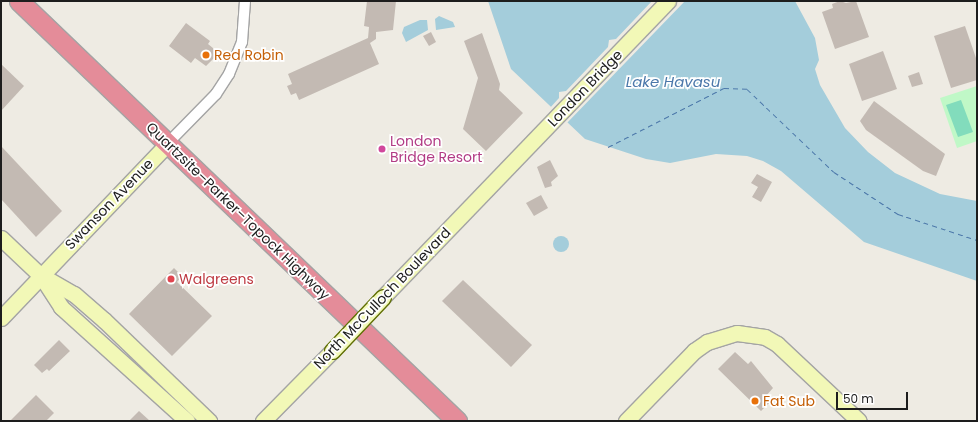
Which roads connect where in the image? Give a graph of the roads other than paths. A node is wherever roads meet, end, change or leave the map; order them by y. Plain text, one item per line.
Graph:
1 (19, 1) edge
2 (245, 1) edge
3 (668, 1) edge
4 (167, 144) junction
5 (501, 175) joint
6 (1, 238) edge
7 (41, 276) junction
8 (1, 318) edge
9 (188, 421) edge
10 (209, 421) edge
11 (263, 421) edge
12 (457, 421) edge
13 (626, 421) edge
14 (859, 421) edge

1 - 4 highway, Quartzsite–Parker–Topock Highway
2 - 4 street, Swanson Avenue
3 - 5 street, London Bridge
4 - 7 street, Swanson Avenue
4 - 12 highway, Quartzsite–Parker–Topock Highway
5 - 11 street, North McCulloch Boulevard, bridge
6 - 7 street
7 - 8 street, Swanson Avenue
7 - 9 street
7 - 10 street
13 - 14 street

